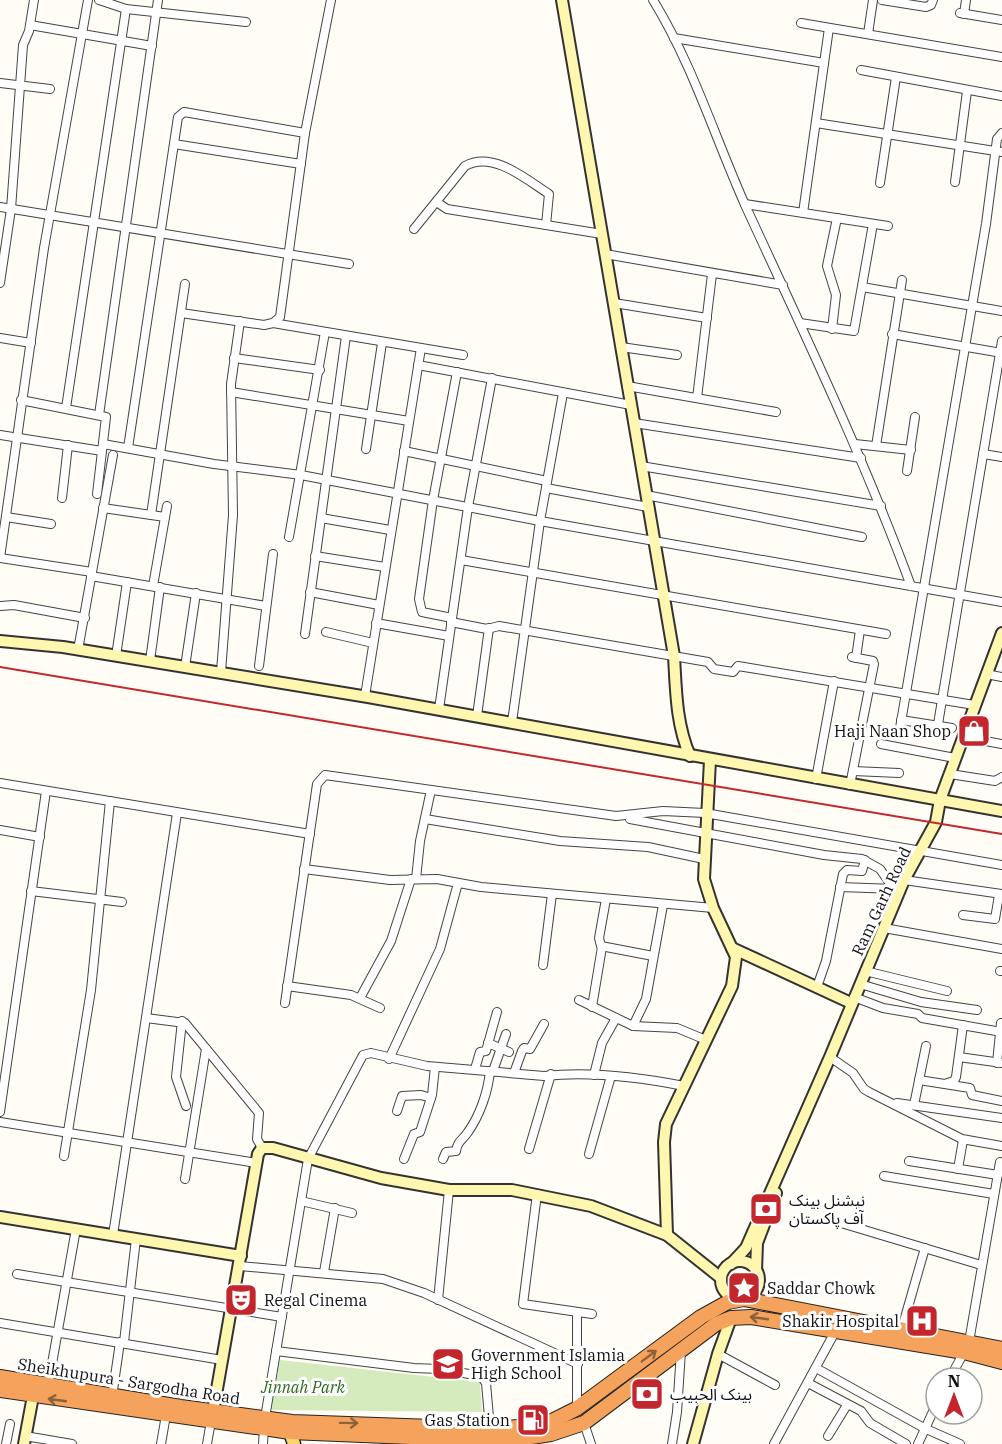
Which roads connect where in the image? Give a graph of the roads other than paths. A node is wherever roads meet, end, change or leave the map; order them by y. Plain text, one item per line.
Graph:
1 (34, 0) edge
2 (88, 0) edge
3 (99, 0) edge
4 (158, 0) edge
5 (331, 0) edge
6 (562, 0) edge
7 (653, 0) edge
8 (873, 0) edge
9 (882, 0) edge
10 (933, 0) edge
11 (966, 0) edge
12 (122, 5) edge
13 (156, 11) junction
14 (1002, 20) edge
15 (246, 22) dead end
16 (801, 23) dead end
17 (30, 26) junction
18 (829, 28) junction
19 (82, 34) junction
20 (868, 34) junction
21 (674, 38) junction
22 (123, 41) junction
23 (153, 46) junction
24 (1002, 57) edge
25 (824, 63) junction
26 (861, 70) dead end
27 (896, 77) junction
28 (0, 83) edge
29 (20, 85) junction
30 (50, 89) dead end
31 (967, 91) junction
32 (1002, 96) edge
33 (816, 123) junction
34 (305, 133) junction
35 (1002, 133) edge
36 (887, 134) junction
37 (174, 144) junction
38 (961, 145) junction
39 (999, 151) edge
40 (301, 164) junction
41 (955, 182) dead end
42 (880, 183) dead end
43 (438, 202) junction
44 (745, 204) junction
45 (0, 207) edge
46 (11, 209) junction
47 (803, 213) junction
48 (51, 216) junction
49 (837, 218) junction
50 (92, 224) junction
51 (873, 224) junction
52 (546, 225) junction
53 (888, 226) dead end
54 (126, 228) junction
55 (414, 229) dead end
56 (160, 233) junction
57 (602, 234) junction
58 (288, 254) junction
59 (605, 254) junction
60 (349, 264) dead end
61 (712, 274) junction
62 (902, 280) dead end
63 (0, 283) edge
64 (185, 284) dead end
65 (783, 285) junction
66 (862, 287) junction
67 (900, 293) junction
68 (614, 303) junction
69 (972, 306) junction
70 (1002, 311) edge
71 (181, 313) junction
72 (706, 318) junction
73 (240, 321) junction
74 (273, 323) junction
75 (800, 323) junction
76 (832, 329) junction
77 (325, 332) junction
78 (892, 334) junction
79 (346, 336) junction
80 (0, 338) edge
81 (1002, 341) edge
82 (31, 343) junction
83 (382, 343) junction
84 (964, 345) junction
85 (621, 347) junction
86 (421, 348) junction
87 (1001, 353) edge
88 (463, 355) dead end
89 (677, 355) dead end
90 (234, 358) junction
91 (418, 364) junction
92 (320, 370) junction
93 (457, 372) junction
94 (492, 378) junction
95 (627, 386) junction
96 (231, 392) junction
97 (563, 393) junction
98 (696, 398) junction
99 (21, 400) junction
100 (312, 405) junction
101 (631, 405) junction
102 (66, 408) junction
103 (336, 409) junction
104 (776, 412) dead end
105 (99, 415) junction
106 (372, 415) junction
107 (915, 417) dead end
108 (409, 421) junction
109 (634, 423) junction
110 (0, 435) edge
111 (17, 436) junction
112 (855, 444) junction
113 (68, 445) junction
114 (876, 446) junction
115 (102, 447) junction
116 (128, 448) junction
117 (366, 449) dead end
118 (910, 450) junction
119 (404, 451) junction
120 (160, 454) junction
121 (983, 454) junction
122 (112, 455) dead end
123 (1002, 457) edge
124 (440, 458) junction
125 (861, 458) junction
126 (231, 466) junction
127 (476, 466) junction
128 (641, 466) junction
129 (907, 471) dead end
130 (301, 475) junction
131 (326, 480) junction
132 (547, 485) junction
133 (397, 493) junction
134 (97, 494) dead end
135 (646, 495) junction
136 (62, 498) dead end
137 (433, 500) junction
138 (167, 506) dead end
139 (881, 506) junction
140 (468, 507) junction
141 (648, 507) junction
142 (103, 508) junction
143 (151, 515) junction
144 (6, 517) junction
145 (165, 518) junction
146 (321, 518) junction
147 (540, 521) junction
148 (51, 524) dead end
149 (390, 530) junction
150 (289, 537) dead end
151 (862, 537) dead end
152 (654, 540) junction
153 (273, 554) dead end
154 (315, 556) junction
155 (0, 558) edge
156 (461, 560) junction
157 (385, 567) junction
158 (533, 571) junction
159 (92, 574) junction
160 (127, 582) junction
161 (911, 586) junction
162 (157, 587) junction
163 (923, 588) junction
164 (310, 592) junction
165 (196, 593) junction
166 (959, 595) junction
167 (664, 596) junction
168 (229, 599) junction
169 (1002, 602) edge
170 (379, 605) junction
171 (0, 606) edge
172 (266, 606) junction
173 (84, 618) junction
174 (452, 620) junction
175 (376, 623) junction
176 (489, 628) junction
177 (525, 630) junction
178 (860, 630) junction
179 (326, 632) dead end
180 (305, 633) dead end
181 (1002, 633) edge
182 (886, 634) dead end
183 (449, 636) junction
184 (0, 641) edge
185 (373, 643) junction
186 (78, 650) junction
187 (116, 656) junction
188 (674, 656) junction
189 (150, 661) junction
190 (259, 666) dead end
191 (185, 667) junction
192 (221, 672) junction
193 (986, 674) junction
194 (1002, 677) edge
195 (834, 681) junction
196 (870, 687) junction
197 (907, 693) junction
198 (365, 696) junction
199 (942, 699) junction
200 (974, 705) junction
201 (440, 709) junction
202 (477, 716) junction
203 (512, 722) junction
204 (938, 728) junction
205 (952, 728) dead end
206 (963, 737) junction
207 (881, 744) dead end
208 (1002, 744) edge
209 (690, 756) junction
210 (955, 758) junction
211 (710, 760) junction
212 (853, 771) junction
213 (898, 773) dead end
214 (950, 774) junction
215 (1002, 777) edge
216 (816, 779) junction
217 (0, 783) edge
218 (850, 785) junction
219 (432, 790) junction
220 (46, 791) junction
221 (940, 800) junction
222 (110, 801) junction
223 (1002, 811) edge
224 (177, 813) junction
225 (705, 813) junction
226 (616, 816) junction
227 (425, 819) junction
228 (0, 830) edge
229 (706, 832) junction
230 (310, 834) junction
231 (40, 837) junction
232 (920, 851) junction
233 (704, 859) junction
234 (865, 860) junction
235 (1002, 865) edge
236 (304, 869) junction
237 (413, 879) junction
238 (904, 880) junction
239 (458, 883) junction
240 (840, 887) junction
241 (897, 890) junction
242 (31, 891) junction
243 (552, 894) junction
244 (1001, 895) edge
245 (606, 899) junction
246 (99, 900) junction
247 (122, 902) dead end
248 (663, 905) junction
249 (712, 908) junction
250 (963, 915) dead end
251 (884, 928) junction
252 (602, 947) junction
253 (732, 948) junction
254 (1002, 949) edge
255 (653, 956) junction
256 (543, 965) dead end
257 (865, 971) junction
258 (860, 984) junction
259 (287, 986) junction
260 (817, 987) junction
261 (947, 992) dead end
262 (360, 998) junction
263 (579, 1000) dead end
264 (852, 1000) junction
265 (285, 1002) dead end
266 (592, 1006) junction
267 (380, 1008) dead end
268 (967, 1008) junction
269 (977, 1010) dead end
270 (497, 1012) dead end
271 (146, 1018) junction
272 (616, 1018) junction
273 (182, 1021) junction
274 (544, 1024) dead end
275 (964, 1025) junction
276 (633, 1026) junction
277 (1001, 1029) edge
278 (506, 1034) dead end
279 (706, 1040) junction
280 (488, 1043) junction
281 (926, 1046) dead end
282 (206, 1049) junction
283 (505, 1050) junction
284 (830, 1057) junction
285 (959, 1057) junction
286 (389, 1059) junction
287 (999, 1063) edge
288 (435, 1067) junction
289 (475, 1069) junction
290 (491, 1071) junction
291 (514, 1073) junction
292 (551, 1074) junction
293 (594, 1075) junction
294 (611, 1076) junction
295 (919, 1080) junction
296 (946, 1085) junction
297 (684, 1086) junction
298 (431, 1098) junction
299 (1002, 1101) edge
300 (893, 1103) junction
301 (914, 1105) junction
302 (186, 1106) dead end
303 (397, 1111) dead end
304 (0, 1112) edge
305 (1002, 1118) edge
306 (0, 1122) edge
307 (68, 1132) junction
308 (963, 1140) junction
309 (128, 1142) junction
310 (1002, 1146) edge
311 (262, 1148) junction
312 (529, 1149) dead end
313 (190, 1152) junction
314 (589, 1154) dead end
315 (64, 1156) dead end
316 (308, 1159) junction
317 (404, 1159) dead end
318 (443, 1159) dead end
319 (909, 1161) dead end
320 (1000, 1162) dead end
321 (257, 1163) junction
322 (958, 1169) junction
323 (998, 1175) junction
324 (884, 1176) dead end
325 (185, 1179) dead end
326 (777, 1179) junction
327 (449, 1190) junction
328 (537, 1194) junction
329 (994, 1194) junction
330 (301, 1201) junction
331 (334, 1208) junction
332 (352, 1213) dead end
333 (0, 1217) edge
334 (841, 1223) dead end
335 (76, 1229) junction
336 (113, 1235) junction
337 (667, 1235) junction
338 (135, 1239) junction
339 (926, 1248) junction
340 (240, 1261) junction
341 (731, 1264) junction
342 (981, 1265) junction
343 (756, 1271) junction
344 (289, 1272) junction
345 (324, 1272) junction
346 (17, 1274) dead end
347 (721, 1278) junction
348 (67, 1281) junction
349 (130, 1291) junction
350 (744, 1299) junction
351 (438, 1300) junction
352 (232, 1309) junction
353 (577, 1313) junction
354 (592, 1314) dead end
355 (726, 1314) junction
356 (705, 1315) junction
357 (282, 1317) junction
358 (0, 1323) edge
359 (902, 1328) junction
360 (836, 1329) junction
361 (706, 1332) junction
362 (58, 1334) junction
363 (122, 1342) junction
364 (967, 1347) junction
365 (1001, 1350) edge
366 (276, 1351) junction
367 (681, 1351) junction
368 (718, 1354) junction
369 (222, 1360) junction
370 (578, 1364) junction
371 (957, 1366) edge
372 (816, 1368) junction
373 (0, 1377) edge
374 (808, 1383) junction
375 (775, 1385) dead end
376 (48, 1386) junction
377 (0, 1390) edge
378 (33, 1396) junction
379 (112, 1397) junction
380 (847, 1404) junction
381 (576, 1409) junction
382 (166, 1415) junction
383 (212, 1416) junction
384 (264, 1423) junction
385 (584, 1423) junction
386 (10, 1424) dead end
387 (490, 1428) junction
388 (924, 1428) junction
389 (397, 1431) junction
390 (828, 1436) dead end
391 (292, 1438) edge
392 (25, 1440) edge
393 (478, 1442) edge
394 (6, 1444) edge
395 (72, 1444) edge
396 (161, 1444) edge
397 (207, 1444) edge
398 (263, 1444) edge
399 (591, 1444) edge
400 (672, 1444) edge
401 (693, 1444) edge
402 (774, 1444) edge
403 (905, 1444) edge
404 (918, 1444) edge
405 (960, 1444) edge

1 - 17 street
2 - 19 street
3 - 12 street
4 - 13 street
5 - 34 street
6 - 57 street
7 - 21 street
8 - 20 street
9 - 10 street
11 - 14 street
12 - 13 street
12 - 22 street
13 - 15 street
13 - 23 street
16 - 18 street
17 - 19 street
17 - 29 street
18 - 20 street
18 - 25 street
19 - 22 street
19 - 48 street
20 - 24 street
21 - 25 street
21 - 44 street
22 - 23 street
22 - 50 street
23 - 54 street
25 - 33 street
26 - 27 street
27 - 31 street
27 - 36 street
28 - 29 street
29 - 30 street
29 - 46 street
31 - 32 street
31 - 38 street
33 - 36 street
33 - 47 street
34 - 37 street
34 - 40 street
35 - 39 street
36 - 38 street
36 - 42 street
37 - 40 street
37 - 56 street
38 - 39 street
38 - 41 street
39 - 69 street
40 - 58 street
43 - 52 street
43 - 52 street
43 - 55 street
44 - 47 street
44 - 65 street
45 - 46 street
46 - 48 street
46 - 63 street
47 - 49 street
48 - 50 street
48 - 82 street
49 - 51 street
49 - 76 street
50 - 54 street
50 - 102 street
51 - 53 street
51 - 66 street
52 - 57 street
54 - 56 street
54 - 105 street
56 - 58 street
56 - 116 street
57 - 59 street
58 - 60 street
58 - 74 street
59 - 61 street
59 - 68 street
61 - 65 street
61 - 72 street
62 - 67 street
64 - 71 street
65 - 75 street
66 - 67 street
66 - 76 street
67 - 69 street
67 - 78 street
68 - 72 street
68 - 85 street
69 - 70 street
69 - 84 street
71 - 73 street
71 - 120 street
72 - 98 street
73 - 74 street
73 - 90 street
74 - 77 street
75 - 76 street
75 - 112 street
77 - 79 street
77 - 92 street
78 - 84 street
78 - 114 street
79 - 83 street
79 - 103 street
80 - 82 street
81 - 87 street
82 - 99 street
83 - 86 street
83 - 106 street
84 - 87 street
84 - 163 street
85 - 89 street
85 - 95 street
86 - 88 street
86 - 91 street
87 - 121 street
90 - 92 street
90 - 96 street
91 - 93 street
91 - 108 street
92 - 100 street
93 - 94 street
93 - 124 street
94 - 97 street
94 - 127 street
95 - 98 street
95 - 101 street
96 - 100 street
96 - 126 street
97 - 101 street
97 - 132 street
98 - 104 street
99 - 102 street
99 - 111 street
100 - 103 street
100 - 130 street
101 - 109 street
102 - 105 street
103 - 106 street
103 - 131 street
105 - 115 street
106 - 108 street
106 - 117 street
107 - 118 street
108 - 119 street
109 - 125 street
109 - 128 street
110 - 111 street
111 - 113 street
111 - 144 street
112 - 114 street
112 - 125 street
113 - 115 street
113 - 136 street
114 - 118 street
115 - 116 street
115 - 134 street
116 - 120 street
118 - 129 street
119 - 124 street
119 - 133 street
120 - 126 street
120 - 143 street
121 - 123 street
121 - 166 street
122 - 142 street
124 - 127 street
124 - 137 street
125 - 139 street
126 - 130 street
126 - 168 street
127 - 132 street
127 - 140 street
128 - 135 street
128 - 139 street
130 - 131 street
130 - 150 street
131 - 133 street
131 - 146 street
132 - 141 street
132 - 147 street
133 - 137 street
133 - 149 street
135 - 141 street
135 - 151 street
137 - 140 street
137 - 174 street
138 - 145 street
139 - 161 street
140 - 147 street
140 - 156 street
141 - 152 street
142 - 143 street
142 - 159 street
143 - 145 street
144 - 148 street
144 - 155 street
145 - 162 street
146 - 149 street
146 - 154 street
147 - 152 street
147 - 158 street
149 - 157 street
152 - 161 street
152 - 167 street
153 - 172 street
154 - 157 street
154 - 164 street
155 - 159 street
156 - 158 street
156 - 174 street
157 - 170 street
158 - 167 street
158 - 177 street
159 - 160 street
159 - 173 street
160 - 162 street
160 - 187 street
161 - 163 street
162 - 165 street
162 - 189 street
163 - 166 street
163 - 197 street
164 - 170 street
164 - 180 street
165 - 168 street
165 - 191 street
166 - 169 street
166 - 199 street
167 - 178 street
167 - 188 street
168 - 172 street
168 - 192 street
170 - 175 street
171 - 173 street
172 - 190 street
173 - 186 street
174 - 176 street
174 - 183 street
175 - 183 street
175 - 185 street
176 - 177 street
176 - 202 street
177 - 188 street
177 - 203 street
178 - 182 street
178 - 196 street
179 - 185 street
181 - 193 street, Ram Garh Road
183 - 201 street
184 - 186 street
185 - 198 street
186 - 187 street
187 - 189 street
188 - 195 street
188 - 209 street
189 - 191 street
191 - 192 street
192 - 198 street
193 - 194 street
193 - 200 street, Ram Garh Road
195 - 196 street
195 - 216 street
196 - 197 street
196 - 212 street
197 - 199 street
197 - 204 street
198 - 201 street
199 - 200 street
199 - 204 street
200 - 206 street, Ram Garh Road
201 - 202 street
202 - 203 street
203 - 209 street
204 - 205 street
206 - 208 street
206 - 210 street, Ram Garh Road
207 - 210 street
209 - 211 street
210 - 214 street, Ram Garh Road
211 - 216 street
211 - 225 street
212 - 213 street
212 - 218 street
214 - 215 street
214 - 221 street, Ram Garh Road
216 - 218 street
217 - 220 street
218 - 221 street
219 - 226 street
219 - 227 street
219 - 230 street
220 - 222 street
220 - 231 street
221 - 223 street
221 - 232 street, Ram Garh Road
222 - 224 street
222 - 246 street
224 - 230 street
224 - 271 street
225 - 226 street
225 - 229 street
225 - 232 street
226 - 229 street
227 - 233 street
227 - 237 street
228 - 231 street
229 - 233 street
229 - 234 street
230 - 236 street
231 - 242 street
232 - 235 street
232 - 238 street, Ram Garh Road
233 - 249 street
234 - 240 street
234 - 241 street
236 - 237 street
236 - 259 street
237 - 239 street
237 - 262 street
238 - 241 street, Ram Garh Road
238 - 244 street
239 - 243 street
239 - 286 street
240 - 241 street
240 - 260 street
241 - 251 street, Ram Garh Road
242 - 246 street
242 - 304 street
243 - 245 street
243 - 256 street
244 - 250 street
245 - 248 street
245 - 252 street
246 - 247 street
246 - 307 street
248 - 249 street
248 - 255 street
249 - 253 street
251 - 254 street
251 - 257 street, Ram Garh Road
252 - 255 street
252 - 266 street
253 - 260 street
253 - 279 street
255 - 276 street
257 - 258 street, Ram Garh Road
257 - 261 street
258 - 264 street, Ram Garh Road
258 - 268 street
259 - 262 street
259 - 265 street
260 - 264 street
262 - 267 street
263 - 266 street
264 - 275 street
264 - 284 street, Ram Garh Road
266 - 272 street
268 - 269 street
268 - 275 street
270 - 280 street
271 - 273 street
271 - 309 street
272 - 276 street
272 - 293 street
273 - 282 street
273 - 302 street
274 - 291 street
275 - 277 street
275 - 285 street
276 - 279 street
277 - 287 street
278 - 283 street
279 - 297 street
280 - 283 street
280 - 289 street
281 - 295 street
282 - 311 street
282 - 313 street
283 - 290 street
284 - 300 street
284 - 326 street, Ram Garh Road
285 - 287 street
285 - 296 street
286 - 288 street
286 - 316 street
288 - 289 street
288 - 298 street
289 - 290 street
290 - 291 street
290 - 318 street
291 - 292 street
292 - 293 street
292 - 312 street
293 - 294 street
294 - 297 street
294 - 314 street
295 - 296 street
295 - 301 street
296 - 299 street
297 - 337 street
298 - 303 street
298 - 317 street
300 - 301 street
300 - 308 street
301 - 305 street
306 - 307 street
307 - 309 street
307 - 315 street
308 - 310 street
308 - 322 street
309 - 313 street
309 - 336 street
311 - 316 street
311 - 321 street
313 - 321 street
313 - 325 street
316 - 327 street
316 - 330 street
319 - 322 street
320 - 323 street
321 - 340 street
322 - 323 street
323 - 329 street
324 - 329 street
326 - 341 street, Ram Garh Road
326 - 343 street, Ram Garh Road
327 - 328 street
327 - 351 street
328 - 337 street
328 - 353 street
329 - 342 street
330 - 331 street
330 - 344 street
331 - 332 street
331 - 345 street
333 - 335 street
334 - 339 street
335 - 336 street
335 - 348 street
336 - 338 street
337 - 347 street
338 - 340 street
338 - 349 street
339 - 342 street
339 - 359 street
340 - 344 street
340 - 352 street
341 - 343 street
341 - 347 street
342 - 364 street
343 - 350 street
344 - 345 street
344 - 357 street
345 - 351 street
346 - 348 street
347 - 350 street
348 - 349 street
348 - 362 street
349 - 352 street
349 - 363 street
350 - 355 highway, Sheikhupura - Sargodha Road
350 - 359 highway, Sheikhupura - Sargodha Road
351 - 370 street
352 - 357 street
352 - 369 street
353 - 354 street
353 - 370 street
355 - 356 highway, Sheikhupura - Sargodha Road
360 -> 355 highway, Sheikhupura - Sargodha Road
355 - 361 highway, Sheikhupura - Sargodha Road
355 - 368 street
356 - 361 highway
381 -> 356 highway, Sheikhupura - Sargodha Road
357 - 366 street
358 - 362 street
359 - 364 highway, Sheikhupura - Sargodha Road
360 - 364 highway, Sheikhupura - Sargodha Road
360 - 372 street
361 - 367 highway, Sheikhupura - Sargodha Road
362 - 363 street
362 - 376 street
363 - 369 street
363 - 379 street
364 - 365 highway, Sheikhupura - Sargodha Road
364 - 371 street
366 - 384 street
366 - 387 street
367 - 385 highway, Sheikhupura - Sargodha Road
367 - 400 street
368 - 375 street
368 - 401 street
369 - 383 street
370 - 381 street
372 - 374 street
372 - 388 street
373 - 376 highway, Sheikhupura - Sargodha Road
374 - 380 street
374 - 402 street
376 - 379 highway, Sheikhupura - Sargodha Road
377 - 378 highway, Sheikhupura - Sargodha Road
382 -> 378 highway, Sheikhupura - Sargodha Road
378 - 392 street
379 - 383 highway, Sheikhupura - Sargodha Road
380 - 390 street
380 - 403 street
381 - 387 highway, Sheikhupura - Sargodha Road
382 - 383 highway, Sheikhupura - Sargodha Road
382 - 396 street
383 - 384 highway, Sheikhupura - Sargodha Road
383 - 397 street
384 -> 389 highway, Sheikhupura - Sargodha Road
384 - 391 highway, Sheikhupura - Sargodha Road
384 - 398 street
385 - 393 highway, Sheikhupura - Sargodha Road
385 - 399 street
386 - 394 street
387 - 389 highway, Sheikhupura - Sargodha Road
388 - 404 street
388 - 405 street
389 - 391 highway, Sheikhupura - Sargodha Road
389 - 393 highway, Sheikhupura - Sargodha Road
392 - 395 street

